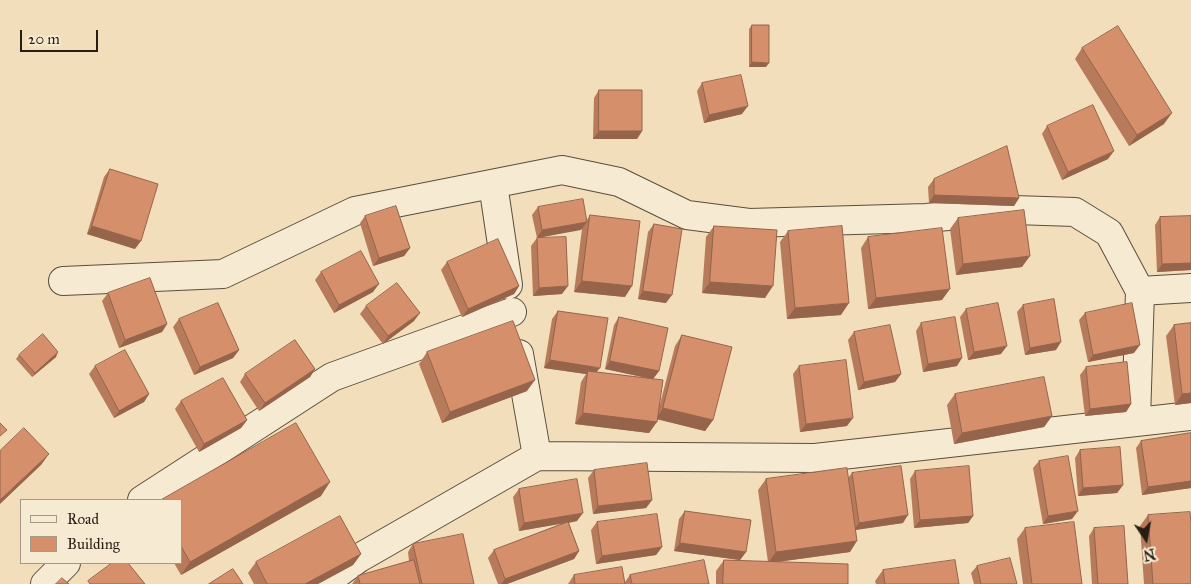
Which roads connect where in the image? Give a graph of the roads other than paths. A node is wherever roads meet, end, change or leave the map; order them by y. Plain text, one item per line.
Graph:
1 (493, 184) junction
2 (63, 281) dead end
3 (1191, 288) edge
4 (1140, 291) junction
5 (512, 312) junction
6 (1191, 416) edge
7 (1136, 420) junction
8 (537, 456) junction
9 (144, 499) edge
10 (65, 564) edge
11 (44, 584) edge
12 (323, 584) edge

1 - 2 street
1 - 4 street
1 - 5 street
3 - 4 street
4 - 7 street
5 - 8 street
5 - 9 street
6 - 7 street
7 - 8 street
8 - 12 street
10 - 11 street

